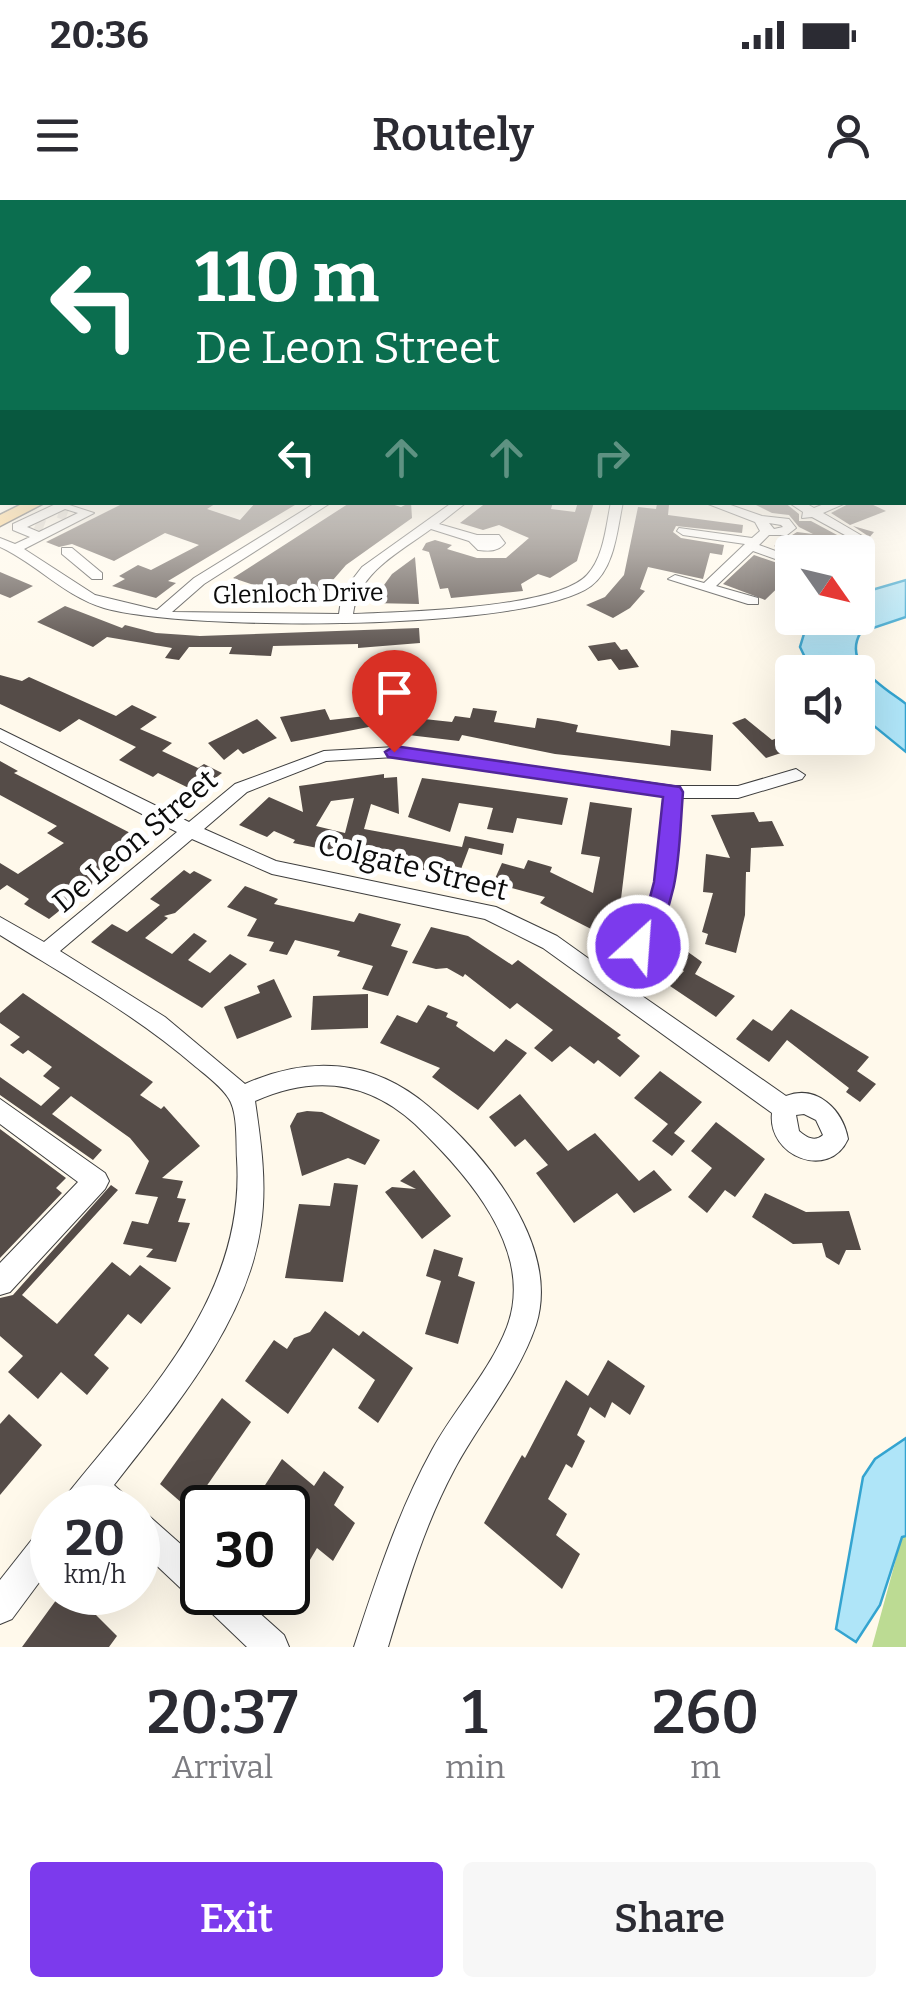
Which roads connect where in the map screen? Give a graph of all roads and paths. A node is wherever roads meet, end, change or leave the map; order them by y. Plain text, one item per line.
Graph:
1 (430, 525) edge
2 (41, 526) edge
3 (288, 526) edge
4 (432, 526) edge
5 (611, 526) edge
6 (765, 526) edge
7 (836, 526) edge
8 (866, 526) edge
9 (683, 531) dead end
10 (477, 539) dead end
11 (0, 542) edge
12 (752, 544) junction
13 (16, 548) junction
14 (67, 551) dead end
15 (775, 554) edge
16 (97, 576) dead end
17 (675, 579) dead end
18 (708, 586) junction
19 (754, 601) dead end
20 (160, 615) junction
21 (346, 617) junction
22 (0, 734) edge
23 (796, 775) dead end
24 (673, 792) junction
25 (189, 830) junction
26 (0, 925) edge
27 (44, 953) junction
28 (608, 983) junction
29 (242, 1096) junction
30 (0, 1110) edge
31 (785, 1110) dead end
32 (0, 1282) edge
33 (105, 1485) edge
34 (160, 1547) edge
35 (180, 1565) edge
36 (30, 1567) edge
37 (0, 1607) edge
38 (237, 1615) edge
39 (272, 1647) edge
40 (370, 1647) edge

1 - 21 street
2 - 13 street
3 - 20 street
4 - 10 street
5 - 21 street, Glenloch Drive
6 - 12 street
7 - 8 street
9 - 12 street
11 - 13 street, Glenloch Drive
12 - 15 street
12 - 18 street
13 - 20 street, Glenloch Drive
14 - 16 street
17 - 18 street
18 - 19 street
20 - 21 street, Glenloch Drive
22 - 25 street, Colgate Street
23 - 24 street, De Leon Street
24 - 25 street, De Leon Street
24 - 28 street
25 - 27 street, De Leon Street
25 - 28 street, Colgate Street
26 - 27 street
27 - 29 street
28 - 31 street, Colgate Street
29 - 33 street
29 - 40 street
30 - 32 street
34 - 35 street
36 - 37 street
38 - 39 street

